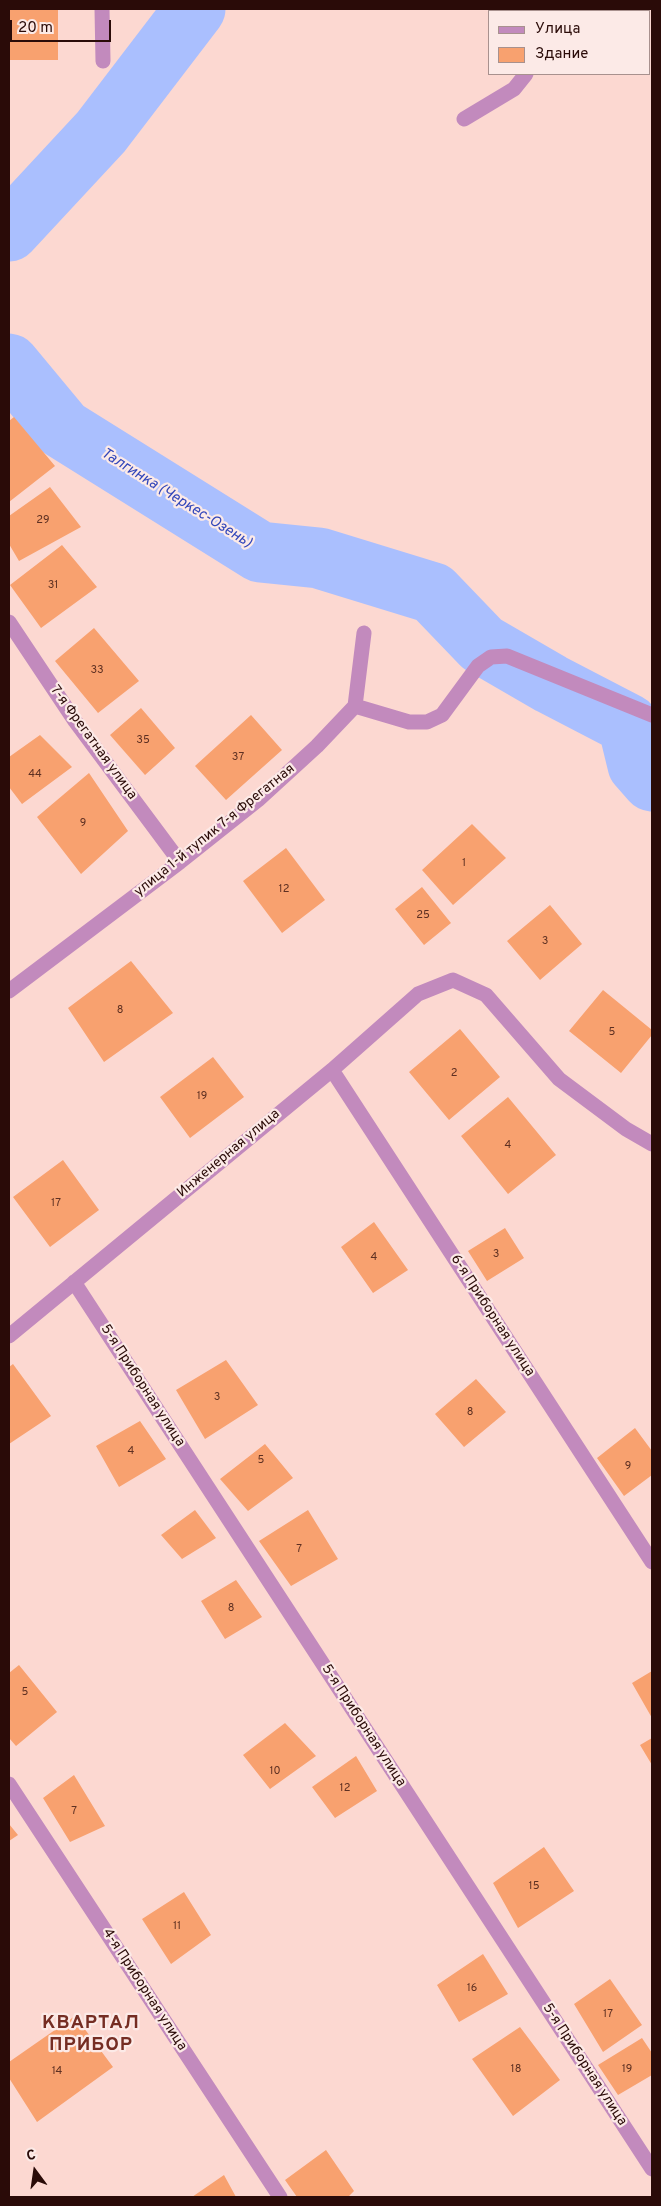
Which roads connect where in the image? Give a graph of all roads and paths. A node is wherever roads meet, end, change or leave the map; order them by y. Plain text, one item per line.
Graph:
1 (102, 9) edge
2 (103, 61) dead end
3 (525, 75) edge
4 (464, 119) dead end
5 (9, 622) edge
6 (364, 633) dead end
7 (355, 706) junction
8 (652, 715) edge
9 (180, 862) junction
10 (9, 991) edge
11 (332, 1070) junction
12 (652, 1144) edge
13 (74, 1282) junction
14 (9, 1336) edge
15 (652, 1562) edge
16 (9, 1784) edge
17 (652, 2169) edge
18 (280, 2197) edge

1 - 2 street
3 - 4 street
5 - 9 street, 7-я Фрегатная улица
6 - 7 street
7 - 8 street
7 - 9 street, улица 1-й тупик 7-я Фрегатная
9 - 10 street, улица 1-й тупик 7-я Фрегатная
11 - 12 street, Инженерная улица
11 - 13 street, Инженерная улица
11 - 15 street, 6-я Приборная улица
13 - 14 street, Инженерная улица
13 - 17 street, 5-я Приборная улица
16 - 18 street, 4-я Приборная улица

